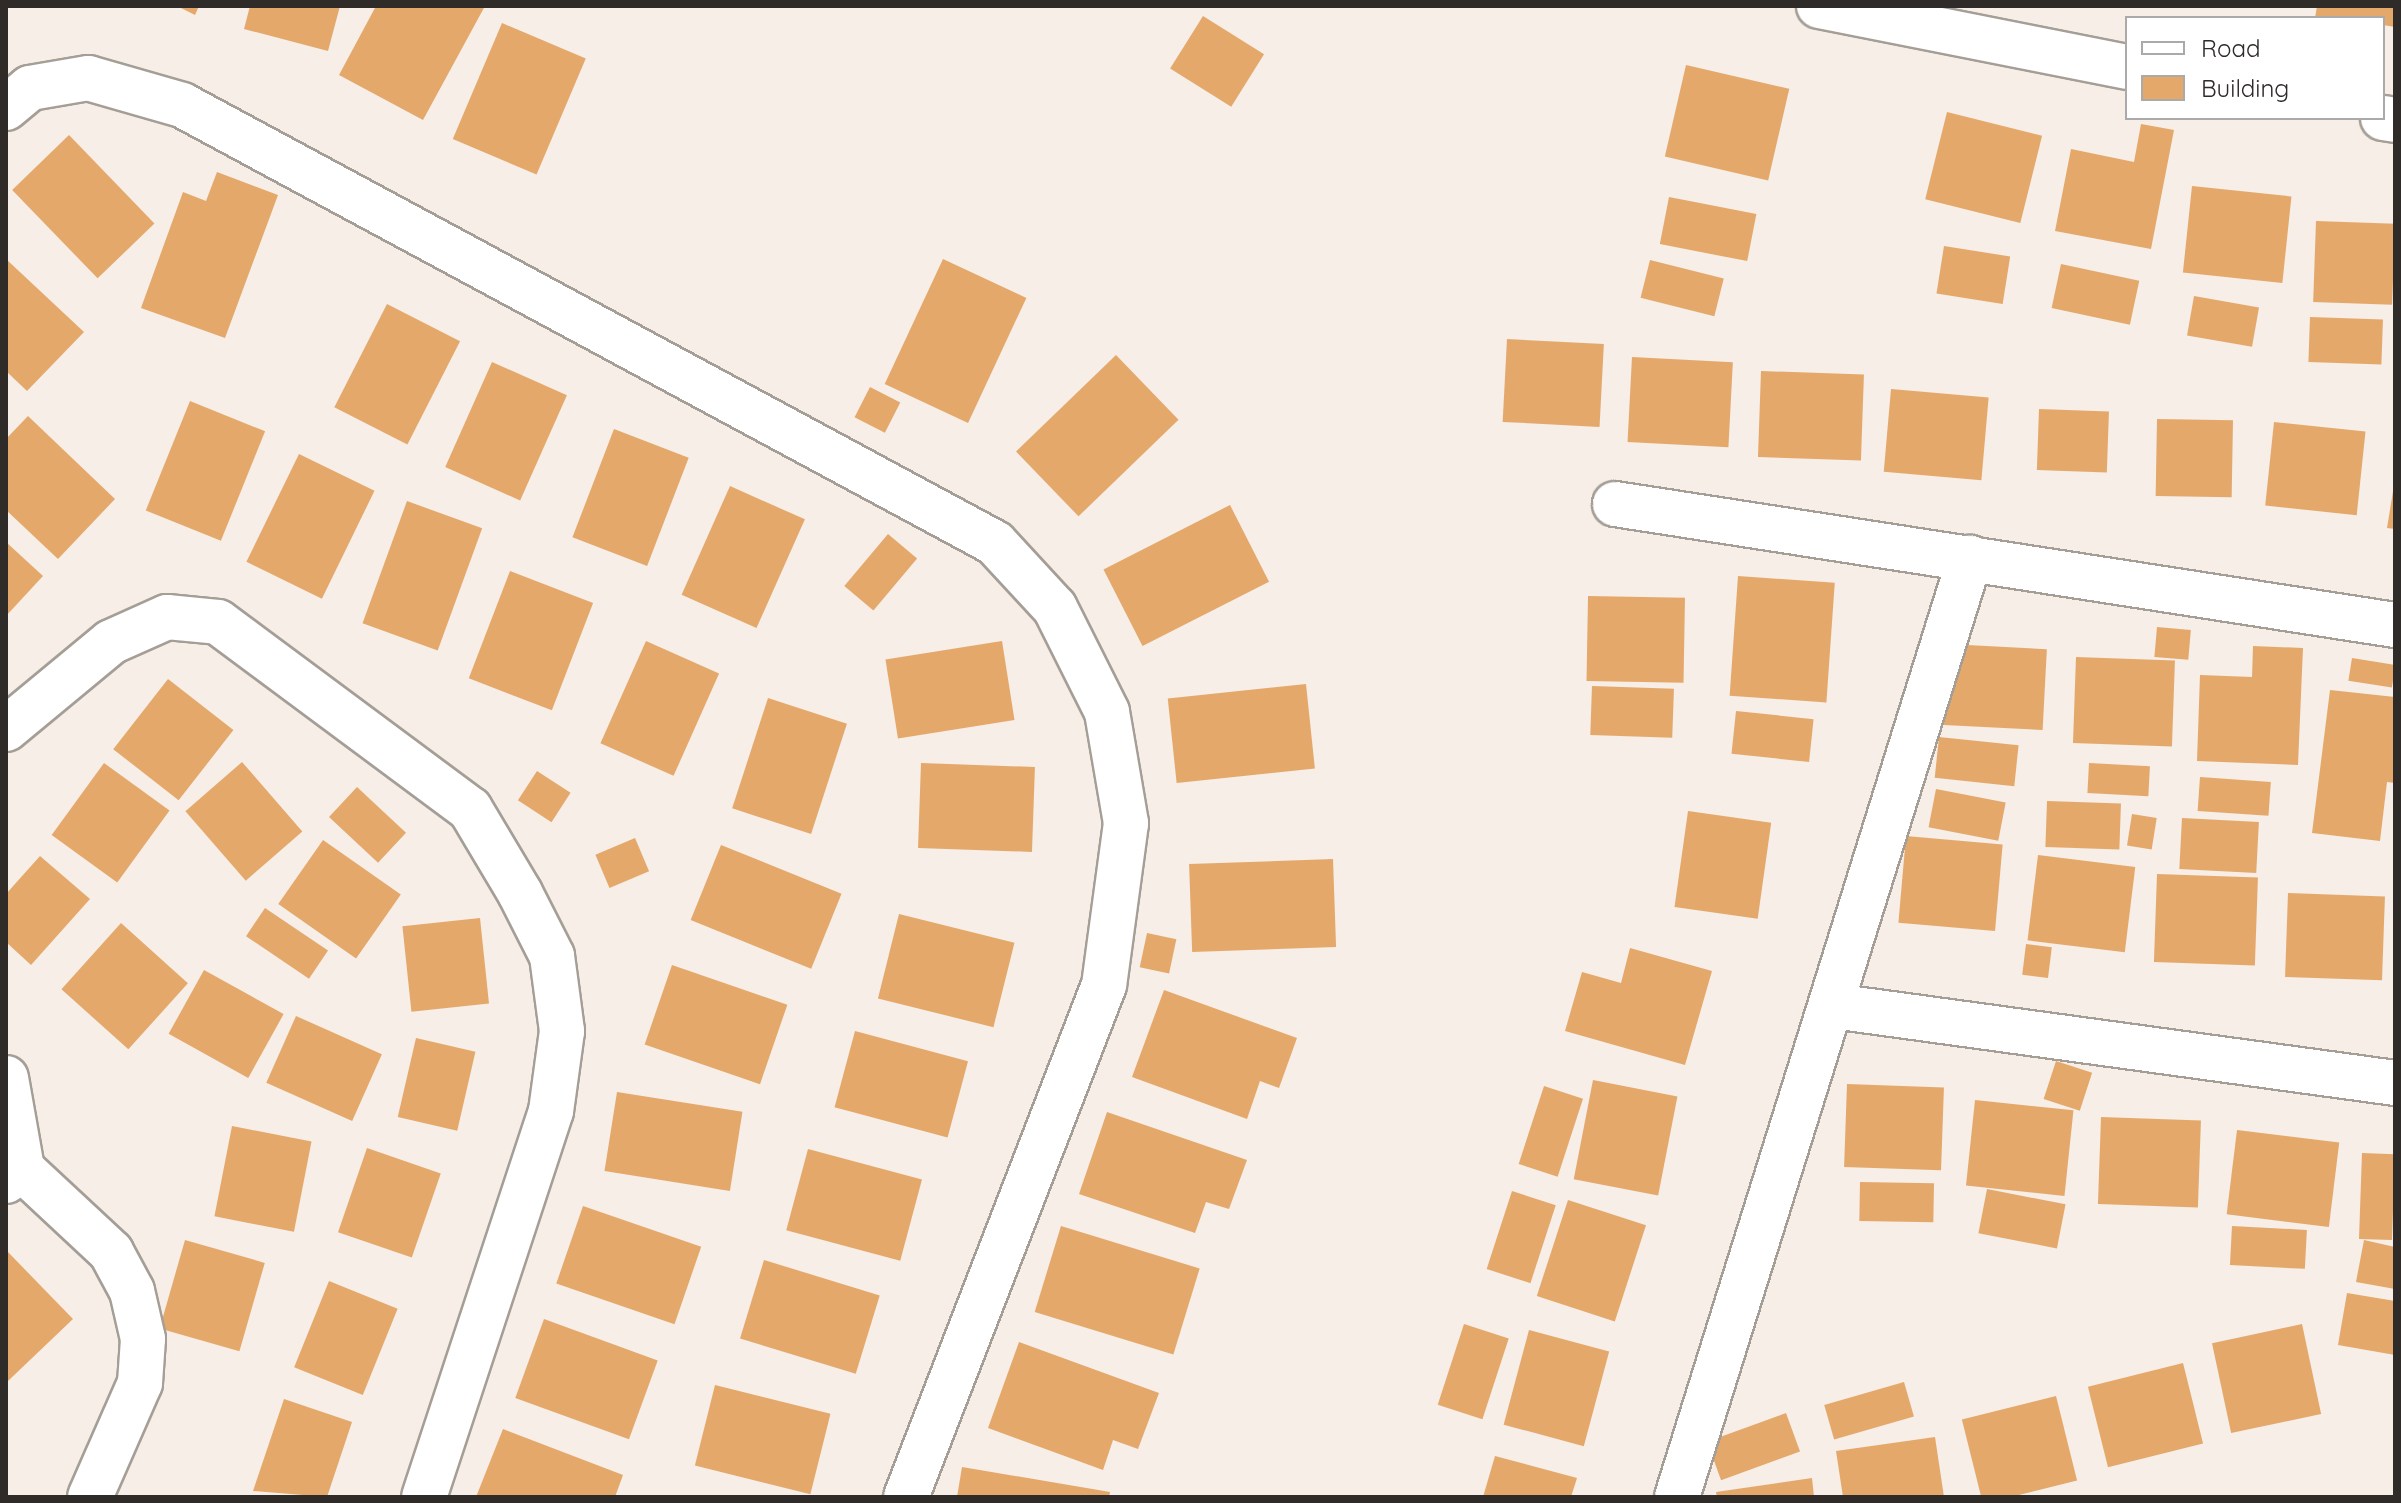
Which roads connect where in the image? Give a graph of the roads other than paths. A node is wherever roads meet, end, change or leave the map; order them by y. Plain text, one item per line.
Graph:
1 (1819, 6) edge
2 (2125, 67) edge
3 (6, 108) edge
4 (1615, 504) dead end
5 (1970, 558) junction
6 (2395, 625) edge
7 (6, 729) edge
8 (1833, 1006) junction
9 (6, 1078) edge
10 (2395, 1083) edge
11 (14, 1175) edge
12 (90, 1497) edge
13 (424, 1497) edge
14 (906, 1497) edge
15 (1677, 1497) edge

1 - 2 street
3 - 14 street
4 - 5 street
5 - 6 street
5 - 8 street
7 - 13 street
8 - 10 street
8 - 15 street
9 - 11 street
11 - 12 street

